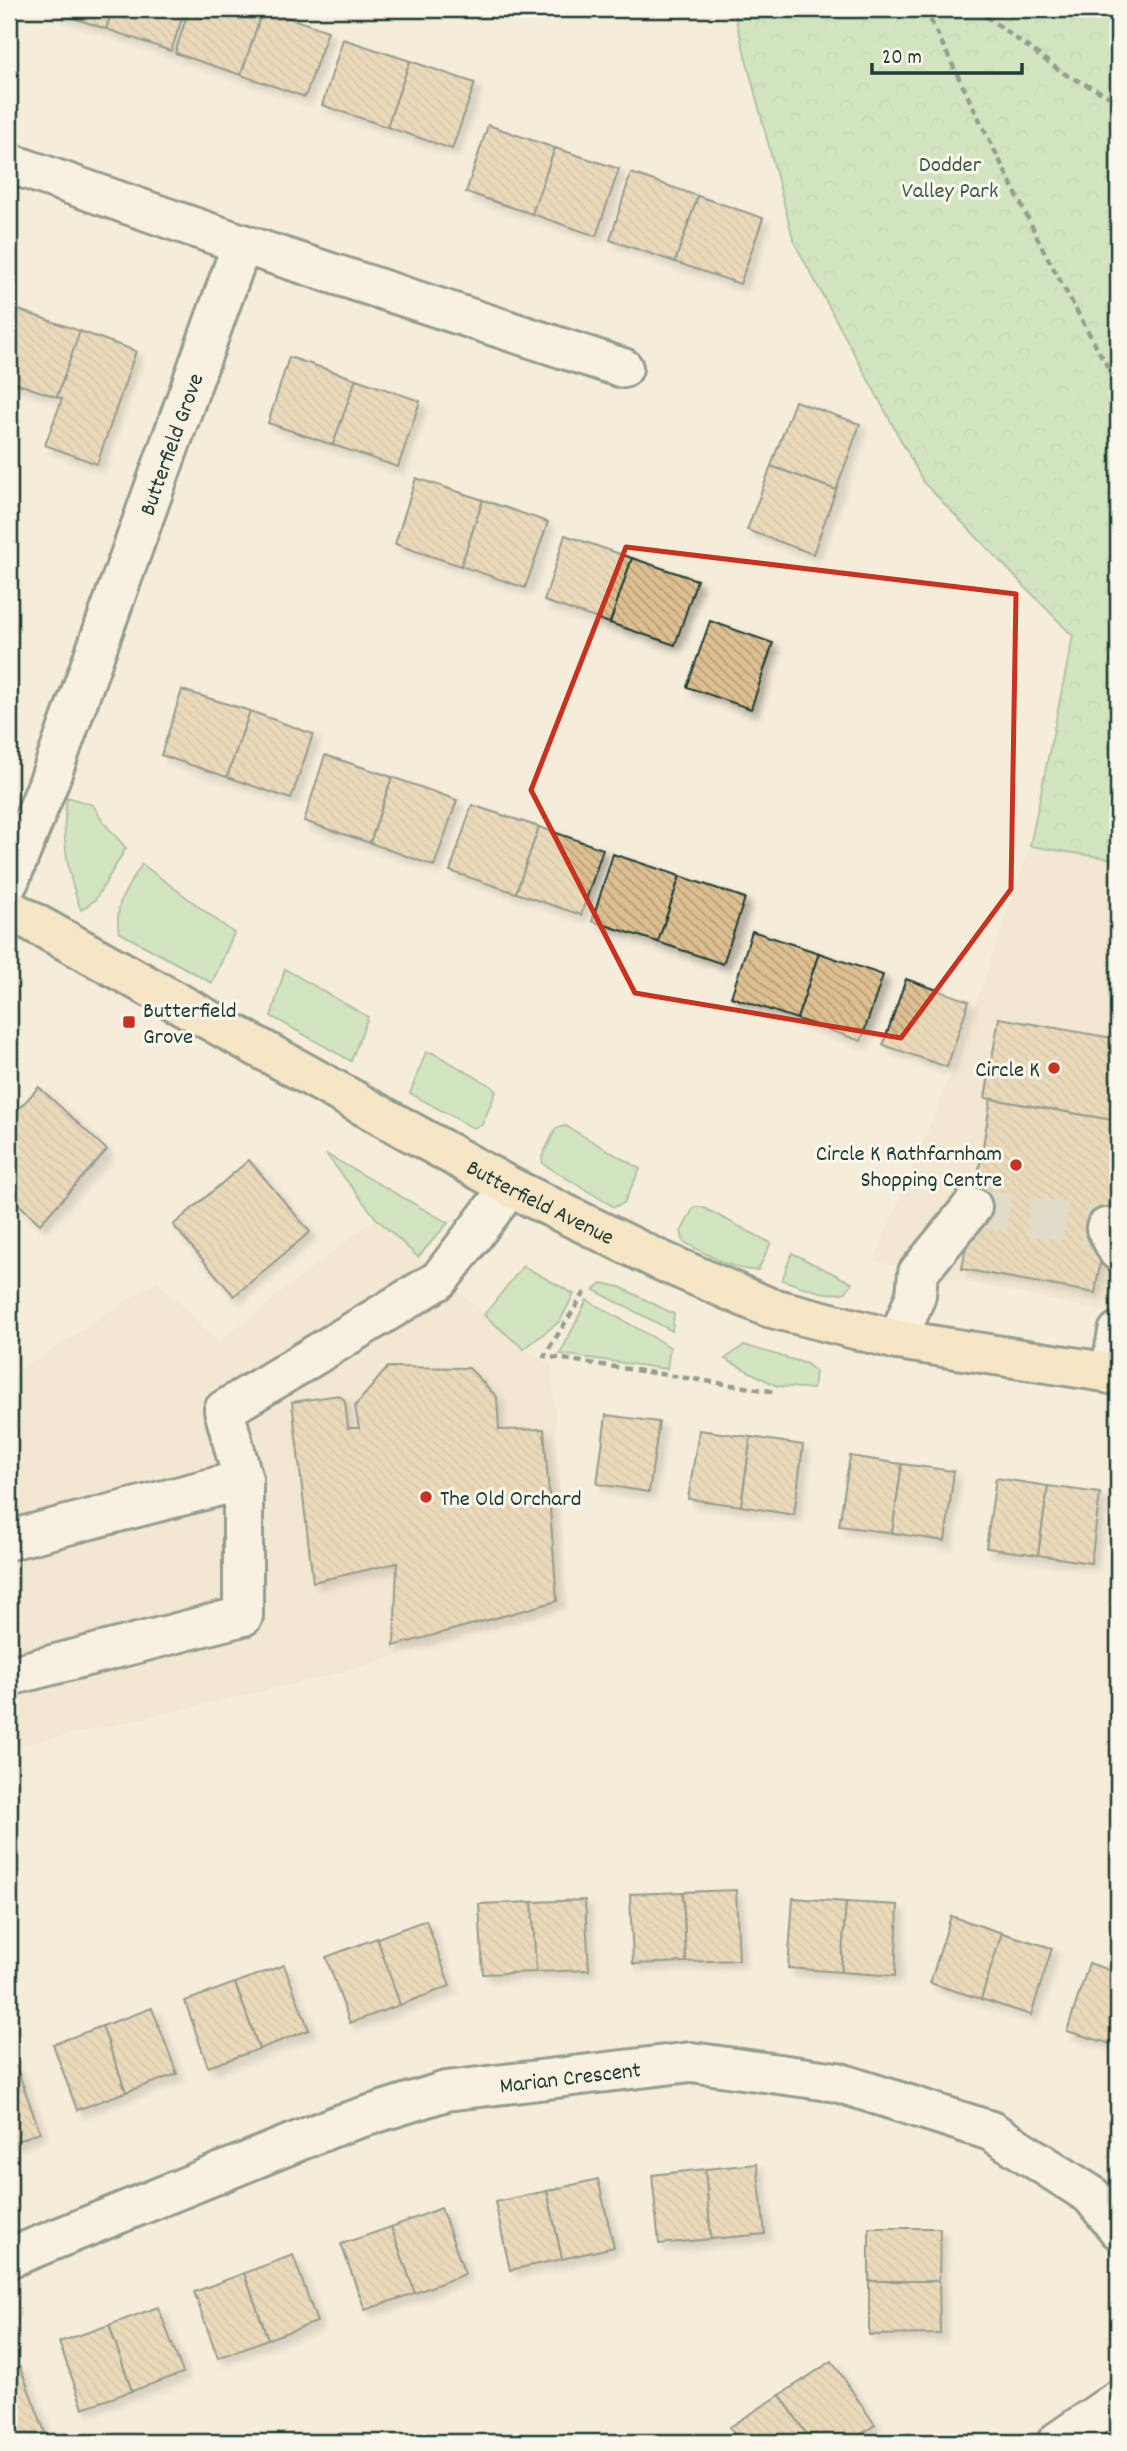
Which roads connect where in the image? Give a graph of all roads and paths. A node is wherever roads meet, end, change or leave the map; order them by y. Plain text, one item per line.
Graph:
1 (925, 9) edge
2 (976, 9) edge
3 (1118, 101) edge
4 (9, 163) edge
5 (242, 244) junction
6 (624, 368) dead end
7 (1118, 386) edge
8 (9, 881) edge
9 (9, 909) edge
10 (510, 1187) junction
11 (972, 1207) dead end
12 (585, 1292) dead end
13 (1118, 1332) edge
14 (898, 1340) junction
15 (1114, 1374) edge
16 (777, 1392) dead end
17 (243, 1480) junction
18 (9, 1540) edge
19 (9, 1676) edge
20 (1118, 2229) edge
21 (9, 2258) edge
22 (1118, 2400) edge
23 (1057, 2442) edge

1 - 7 path
2 - 3 path
4 - 5 street
5 - 6 street
5 - 8 street, Butterfield Grove
9 - 10 main road, Butterfield Avenue
10 - 14 main road, Butterfield Avenue
10 - 17 street
11 - 14 street
12 - 16 path
13 - 15 street
14 - 15 main road, Butterfield Avenue
17 - 18 street
17 - 19 street
20 - 21 street, Marian Crescent
22 - 23 street

